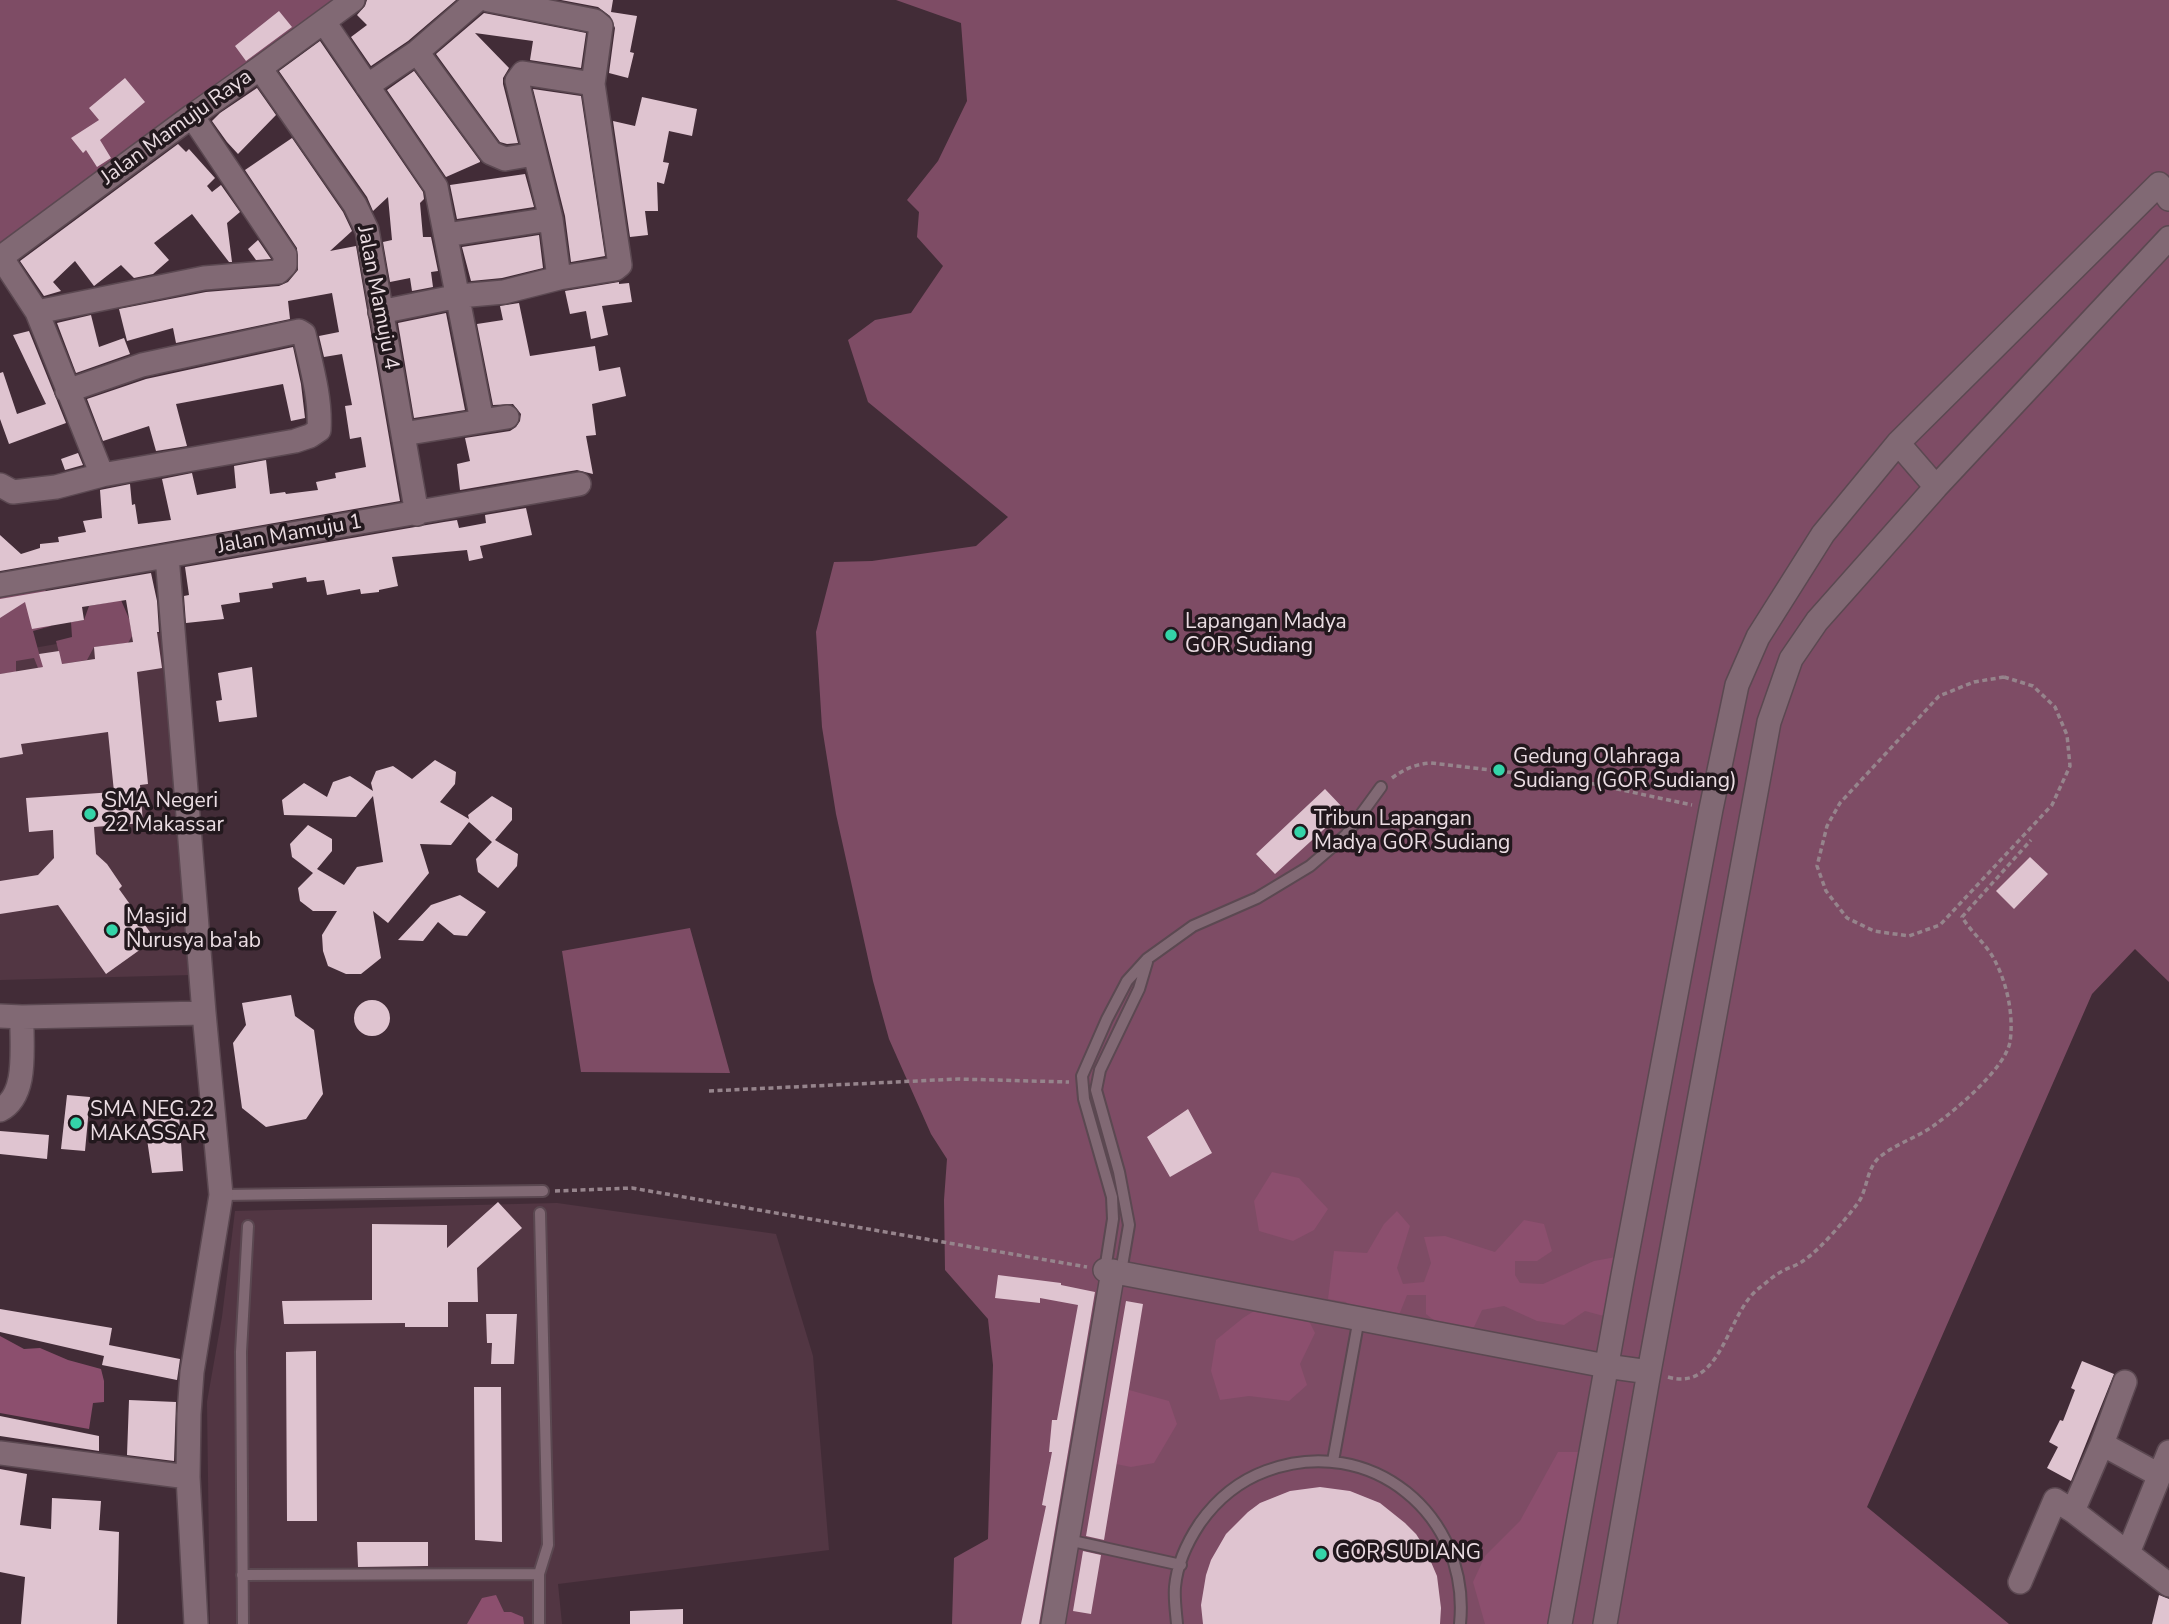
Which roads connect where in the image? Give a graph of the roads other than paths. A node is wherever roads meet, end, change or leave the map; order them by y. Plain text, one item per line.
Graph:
1 (353, 0) edge
2 (477, 0) edge
3 (489, 0) edge
4 (324, 22) junction
5 (417, 52) junction
6 (260, 68) junction
7 (593, 84) junction
8 (368, 86) junction
9 (192, 116) junction
10 (534, 154) junction
11 (2169, 199) edge
12 (551, 219) junction
13 (446, 236) junction
14 (2169, 238) edge
15 (1, 257) edge
16 (559, 278) junction
17 (459, 296) junction
18 (37, 312) junction
19 (380, 312) junction
20 (67, 391) junction
21 (507, 417) dead end
22 (482, 421) junction
23 (403, 434) junction
24 (1898, 443) junction
25 (102, 475) junction
26 (579, 484) dead end
27 (0, 485) edge
28 (1936, 486) junction
29 (417, 514) junction
30 (167, 556) junction
31 (0, 585) edge
32 (1381, 787) road end
33 (1147, 959) junction
34 (204, 1013) junction
35 (11, 1017) edge
36 (0, 1110) edge
37 (543, 1191) road end
38 (221, 1195) junction
39 (540, 1213) dead end
40 (248, 1226) dead end
41 (1113, 1271) junction
42 (1359, 1318) junction
43 (1606, 1366) junction
44 (1649, 1372) junction
45 (2124, 1382) dead end
46 (2102, 1444) junction
47 (2169, 1452) edge
48 (0, 1453) edge
49 (1333, 1461) junction
50 (2159, 1475) junction
51 (188, 1477) junction
52 (2073, 1511) junction
53 (1068, 1540) junction
54 (2129, 1553) junction
55 (1181, 1565) junction
56 (539, 1574) junction
57 (242, 1575) junction
58 (2020, 1582) dead end
59 (2169, 1585) edge
60 (1464, 1623) edge
61 (196, 1624) edge
62 (243, 1624) edge
63 (539, 1624) edge
64 (1053, 1624) edge
65 (1177, 1624) edge
66 (1560, 1624) edge
67 (1605, 1624) edge

1 - 4 street, Jalan Mamuju Raya
2 - 5 street
3 - 7 street
4 - 6 street, Jalan Mamuju Raya
4 - 8 street
5 - 8 street
5 - 10 street
6 - 9 street, Jalan Mamuju Raya
6 - 19 street, Jalan Mamuju 4
7 - 10 street
7 - 16 street
8 - 13 street
9 - 15 street, Jalan Mamuju Raya
9 - 18 street
10 - 12 street
11 - 24 street
12 - 13 street
12 - 16 street
13 - 17 street
14 - 28 street
15 - 18 street
16 - 17 street
17 - 19 street
17 - 22 street
18 - 20 street
19 - 23 street, Jalan Mamuju 4
20 - 25 street
20 - 25 street
21 - 22 street
22 - 23 street
23 - 29 street, Jalan Mamuju 4
24 - 28 street
24 - 43 street
25 - 27 street
26 - 29 street, Jalan Mamuju 1
28 - 44 street
29 - 30 street, Jalan Mamuju 1
30 - 31 street, Jalan Mamuju 1
30 - 34 street
32 - 33 lane
33 - 41 lane
33 - 41 lane
34 - 35 street
34 - 38 street
35 - 36 street
37 - 38 lane
38 - 51 street
39 - 56 lane
40 - 57 lane
41 - 42 street
41 - 53 street
42 - 43 street
42 - 49 lane
43 - 44 street
43 - 66 street
44 - 67 street
45 - 46 street
46 - 50 street
46 - 52 street
47 - 50 street
48 - 51 street
49 - 55 lane
49 - 60 lane
50 - 54 street
51 - 61 street
52 - 54 street
52 - 58 street
53 - 55 lane
53 - 64 street
54 - 59 street
55 - 65 lane
56 - 57 lane
56 - 63 lane
57 - 62 lane

